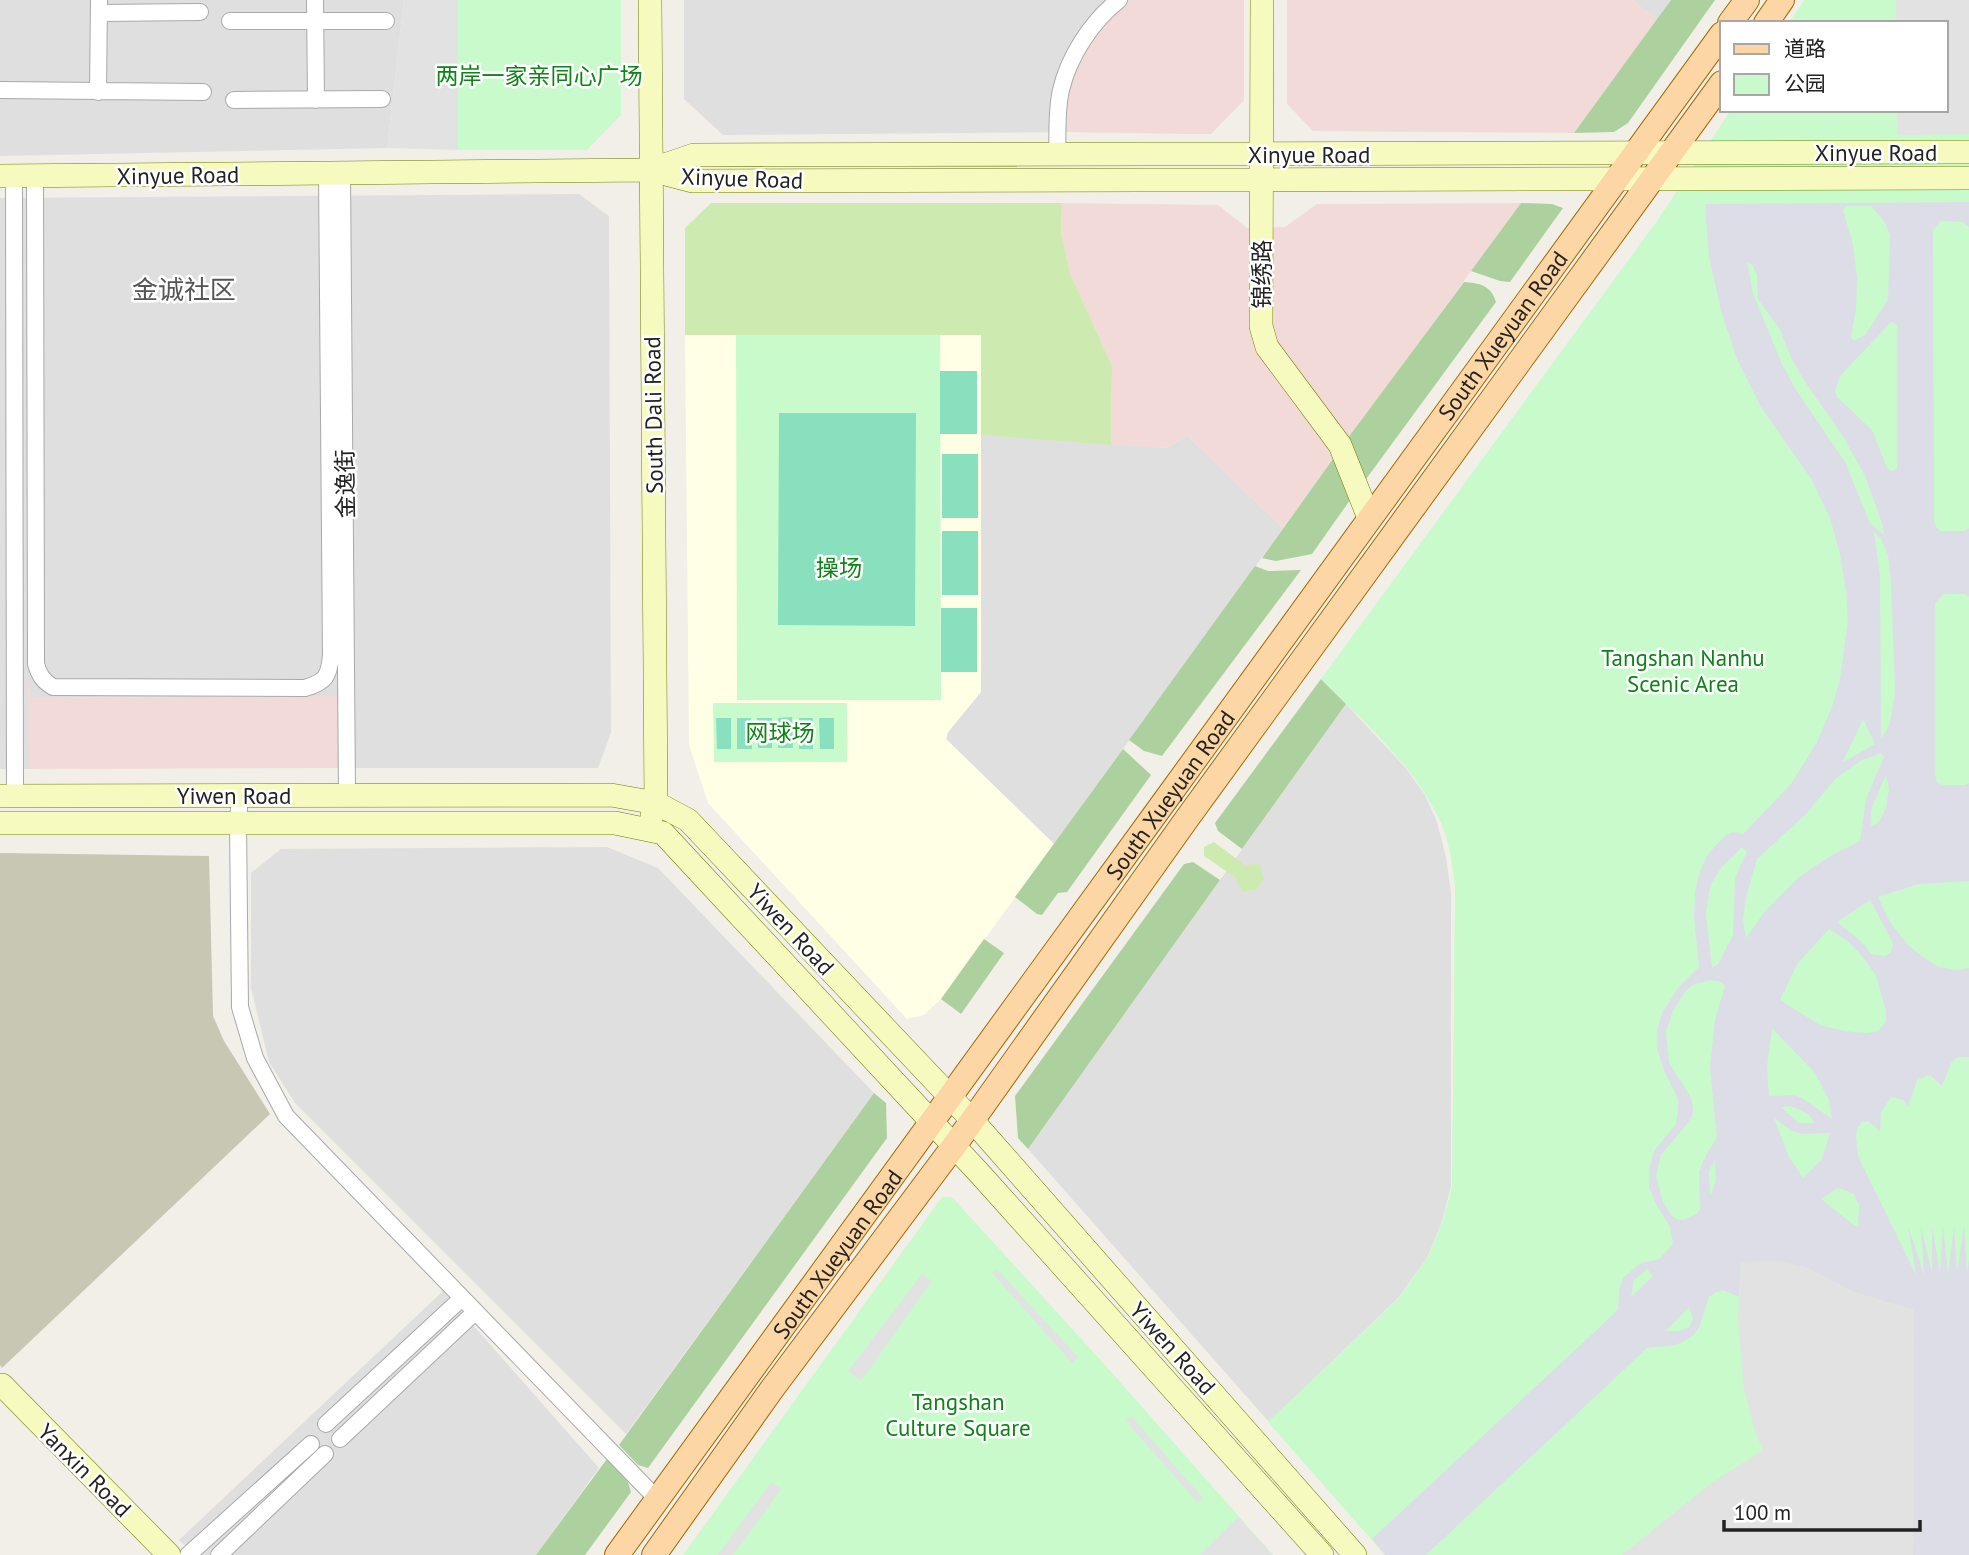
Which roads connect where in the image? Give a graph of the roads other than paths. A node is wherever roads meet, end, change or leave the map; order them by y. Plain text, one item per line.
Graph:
1 (315, 0) edge
2 (650, 0) edge
3 (1119, 0) edge
4 (1262, 0) edge
5 (1747, 0) edge
6 (1782, 0) edge
7 (99, 6) edge
8 (200, 12) dead end
9 (230, 21) dead end
10 (315, 21) junction
11 (386, 21) dead end
12 (1731, 21) edge
13 (1767, 21) edge
14 (1720, 37) edge
15 (1720, 86) edge
16 (0, 90) edge
17 (99, 92) junction
18 (203, 92) dead end
19 (382, 99) dead end
20 (234, 100) dead end
21 (316, 100) junction
22 (1969, 152) edge
23 (1634, 153) junction
24 (1672, 154) junction
25 (1058, 155) junction
26 (1262, 155) junction
27 (650, 170) junction
28 (334, 174) junction
29 (16, 176) edge
30 (1969, 178) edge
31 (1616, 180) junction
32 (1651, 180) junction
33 (1261, 181) junction
34 (1369, 518) junction
35 (240, 795) junction
36 (347, 795) junction
37 (8, 796) edge
38 (656, 803) junction
39 (0, 823) edge
40 (238, 824) junction
41 (646, 829) junction
42 (951, 1097) junction
43 (972, 1120) junction
44 (933, 1124) junction
45 (954, 1146) junction
46 (462, 1298) junction
47 (475, 1312) junction
48 (1, 1386) edge
49 (326, 1424) junction
50 (340, 1440) junction
51 (311, 1444) junction
52 (325, 1454) junction
53 (658, 1500) junction
54 (169, 1555) edge
55 (188, 1555) edge
56 (219, 1555) edge
57 (617, 1555) edge
58 (654, 1555) edge
59 (1322, 1555) edge
60 (1355, 1555) edge

1 - 10 street
2 - 27 main road, South Dali Road
3 - 25 street
4 - 26 main road, 锦绣路
5 - 12 main road
6 - 13 main road
7 - 8 street
7 - 17 street
9 - 10 street
10 - 11 street
10 - 21 street
14 - 23 main road, South Xueyuan Road
15 - 24 main road, South Xueyuan Road
16 - 17 street
17 - 18 street
19 - 21 street
20 - 21 street
22 - 24 main road, Xinyue Road
23 - 24 main road, Xinyue Road
23 - 26 main road, Xinyue Road
23 - 31 main road, South Xueyuan Road
24 - 32 main road, South Xueyuan Road
25 - 26 main road, Xinyue Road
25 - 27 main road, Xinyue Road
26 - 33 main road, 锦绣路
27 - 28 main road, Xinyue Road
27 - 33 main road, Xinyue Road
27 - 38 main road, South Dali Road
28 - 29 main road, Xinyue Road
28 - 29 street
28 - 36 street, 金逸街
29 - 37 street
30 - 32 main road, Xinyue Road
31 - 32 main road, Xinyue Road
31 - 33 main road, Xinyue Road
31 - 34 main road, South Xueyuan Road
32 - 43 main road, South Xueyuan Road
33 - 34 main road, 锦绣路
34 - 42 main road, South Xueyuan Road
35 - 36 main road, Yiwen Road
35 - 37 main road, Yiwen Road
35 - 40 street
36 - 38 main road, Yiwen Road
38 - 41 main road, South Dali Road
38 - 42 main road, Yiwen Road
39 - 40 main road, Yiwen Road
40 - 41 main road, Yiwen Road
40 - 46 street
41 - 44 main road, Yiwen Road
42 - 43 main road, Yiwen Road
42 - 44 main road, South Xueyuan Road
43 - 45 main road, South Xueyuan Road
43 - 60 main road, Yiwen Road
44 - 45 main road, Yiwen Road
44 - 53 main road, South Xueyuan Road
45 - 58 main road, South Xueyuan Road
45 - 59 main road, Yiwen Road
46 - 47 street
46 - 49 street
47 - 50 street
47 - 53 street
48 - 54 main road, Yanxin Road
49 - 50 street
49 - 51 street
50 - 52 street
51 - 52 street
51 - 55 street
52 - 56 street
53 - 57 main road, South Xueyuan Road

